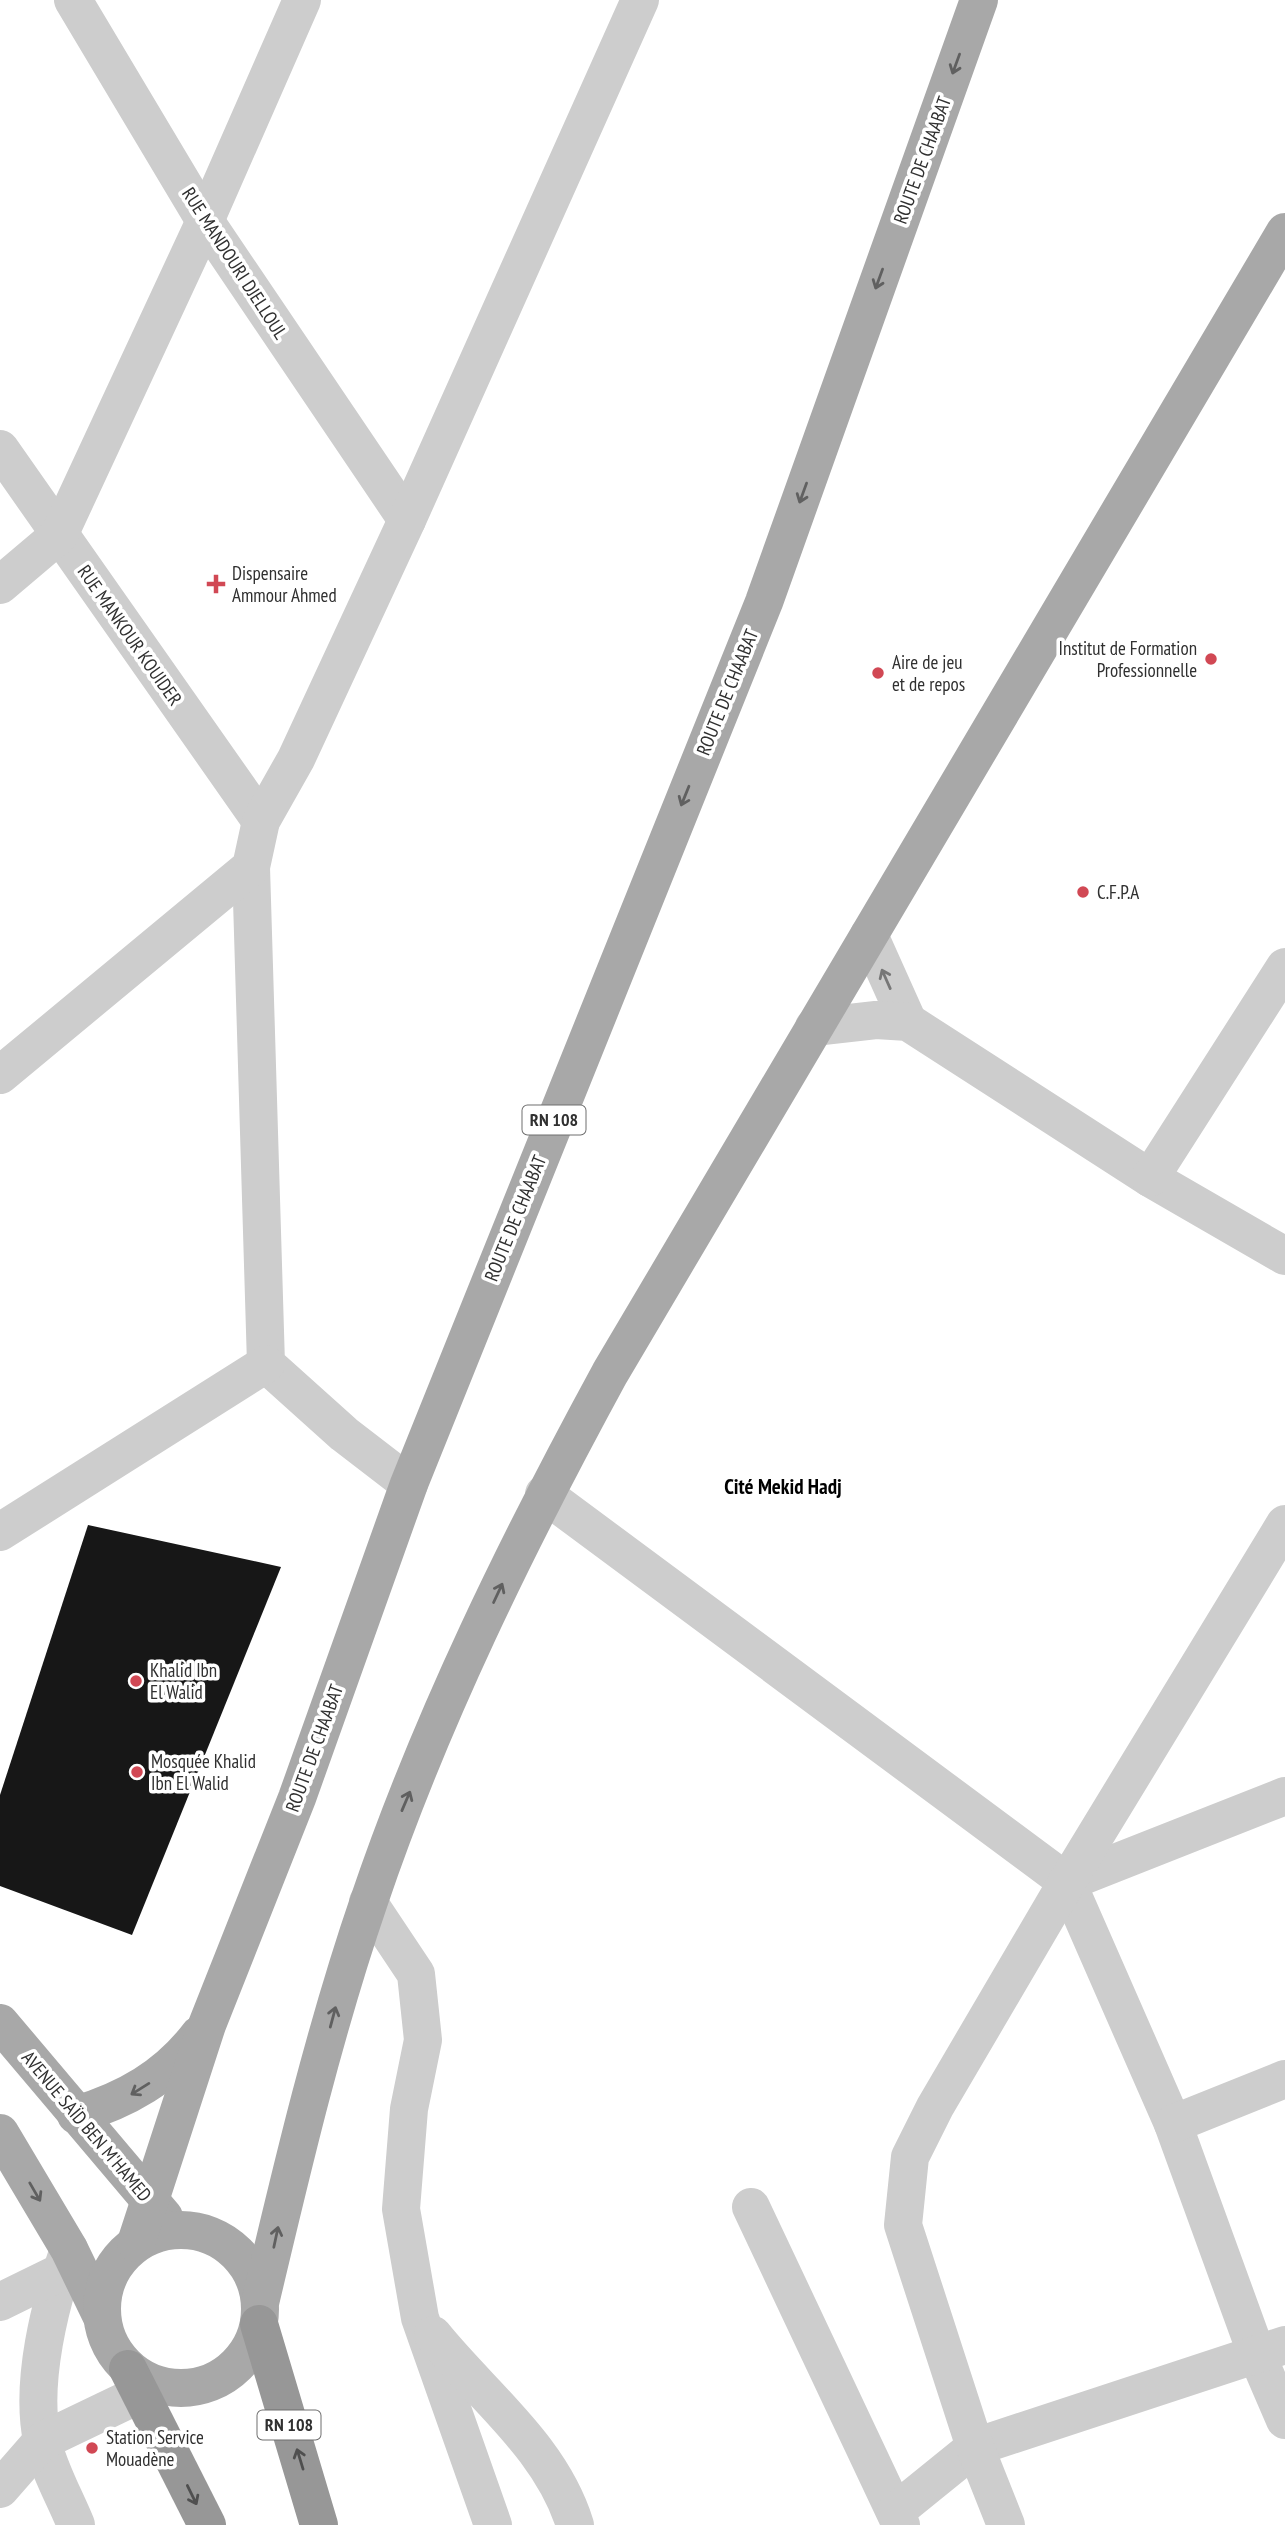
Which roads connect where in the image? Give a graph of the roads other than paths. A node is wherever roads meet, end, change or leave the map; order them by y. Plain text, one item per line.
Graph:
1 (73, 0) edge
2 (302, 0) edge
3 (640, 0) edge
4 (979, 0) edge
5 (205, 220) junction
6 (1285, 232) edge
7 (0, 449) edge
8 (407, 520) junction
9 (59, 535) junction
10 (0, 585) edge
11 (261, 821) junction
12 (251, 867) junction
13 (869, 935) junction
14 (1285, 967) edge
15 (908, 1022) junction
16 (814, 1027) junction
17 (0, 1075) edge
18 (1150, 1178) junction
19 (1285, 1256) edge
20 (266, 1364) junction
21 (409, 1484) junction
22 (544, 1494) junction
23 (1285, 1524) edge
24 (0, 1532) edge
25 (1285, 1796) edge
26 (1067, 1881) junction
27 (368, 1902) junction
28 (0, 2023) edge
29 (206, 2025) junction
30 (1285, 2079) edge
31 (76, 2115) junction
32 (1173, 2124) junction
33 (0, 2133) edge
34 (751, 2207) dead end
35 (163, 2215) junction
36 (65, 2260) junction
37 (0, 2302) edge
38 (260, 2314) junction
39 (101, 2315) junction
40 (420, 2318) junction
41 (1271, 2350) edge
42 (134, 2382) junction
43 (1285, 2420) edge
44 (42, 2441) junction
45 (975, 2447) junction
46 (0, 2489) edge
47 (898, 2518) edge
48 (76, 2525) edge
49 (207, 2525) edge
50 (319, 2525) edge
51 (494, 2525) edge
52 (575, 2525) edge
53 (1006, 2525) edge

1 - 5 street, RUE MANDOURI DJELLOUL
2 - 5 street
3 - 8 street
4 -> 21 main road, ROUTE DE CHAABAT / RN 108
5 - 8 street, RUE MANDOURI DJELLOUL
5 - 9 street
6 - 13 main road, RN 108
7 - 9 street, RUE MANKOUR KOUIDER
8 - 11 street
9 - 10 street
9 - 11 street, RUE MANKOUR KOUIDER
11 - 12 street
12 - 17 street
12 - 20 street
15 -> 13 street
13 - 16 main road, RN 108
14 - 18 street
15 - 16 street
15 - 18 street
16 - 22 main road, RN 108
18 - 19 street
20 - 21 street
20 - 24 street
21 - 29 main road, ROUTE DE CHAABAT / RN 108
22 - 26 street
27 -> 22 main road, RN 108
23 - 26 street
25 - 26 street
26 - 32 street
26 - 45 street
38 -> 27 main road, RN 108
27 - 40 street
28 - 31 main road, AVENUE SAÏD BEN M'HAMED
29 -> 31 main road
29 - 35 main road, ROUTE DE CHAABAT / RN 108
30 - 32 street
31 - 35 main road, AVENUE SAÏD BEN M'HAMED
32 - 41 street
33 -> 36 main road
34 - 47 street
35 - 38 main road
35 - 39 main road
36 - 37 street
36 - 39 main road
36 - 44 street
38 - 42 main road
50 -> 38 highway, RN 108
39 - 42 main road
40 - 51 street
40 - 52 street
41 - 43 street
41 - 45 street
42 - 44 street
42 -> 49 highway
44 - 46 street
44 - 48 street
45 - 47 street
45 - 53 street

